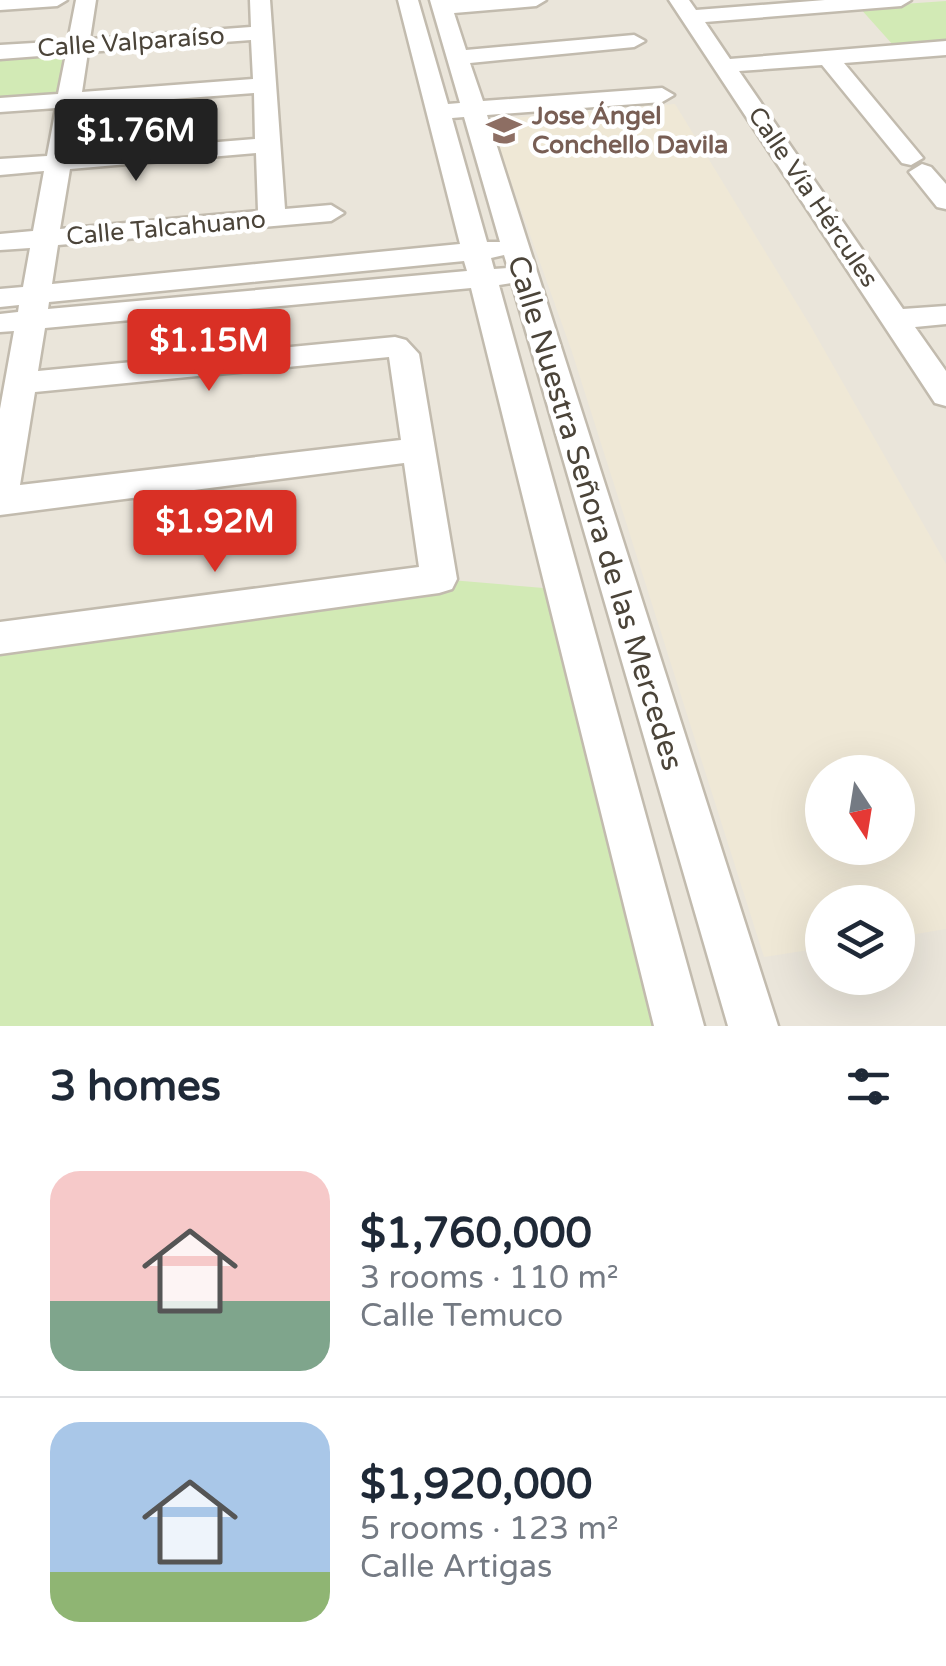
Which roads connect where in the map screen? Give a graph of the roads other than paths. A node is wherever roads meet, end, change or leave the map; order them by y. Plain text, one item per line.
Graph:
1 (57, 0) edge
2 (86, 0) edge
3 (260, 0) edge
4 (536, 0) edge
5 (888, 0) edge
6 (430, 3) edge
7 (0, 4) edge
8 (785, 4) edge
9 (685, 8) edge
10 (262, 33) junction
11 (634, 40) dead end
12 (78, 46) junction
13 (936, 48) edge
14 (0, 52) edge
15 (459, 57) junction
16 (828, 58) junction
17 (724, 66) junction
18 (946, 70) edge
19 (265, 85) junction
20 (662, 95) dead end
21 (69, 100) junction
22 (0, 106) edge
23 (454, 111) junction
24 (268, 145) junction
25 (58, 162) junction
26 (0, 167) edge
27 (946, 201) edge
28 (331, 213) dead end
29 (272, 218) junction
30 (48, 238) junction
31 (0, 242) edge
32 (475, 251) junction
33 (517, 260) junction
34 (408, 287) junction
35 (0, 298) edge
36 (23, 313) edge
37 (946, 315) edge
38 (895, 319) junction
39 (494, 320) junction
40 (20, 383) junction
41 (946, 394) edge
42 (416, 450) junction
43 (0, 501) edge
44 (0, 638) edge
45 (679, 1026) edge
46 (753, 1026) edge

1 - 7 street
2 - 12 street
3 - 10 street
4 - 6 street
5 - 8 street
6 - 15 street, Calle Nuestra Señora de las Mercedes
6 - 23 street, Calle Nuestra Señora de las Mercedes
8 - 9 street
9 - 17 street, Calle Vía Hércules
10 - 12 street, Calle Valparaíso
10 - 19 street
11 - 15 street
12 - 14 street, Calle Valparaíso
12 - 21 street
13 - 16 street
13 - 18 street
15 - 23 street, Calle Nuestra Señora de las Mercedes
16 - 17 street
16 - 27 street
17 - 38 street, Calle Vía Hércules
19 - 21 street
19 - 24 street
20 - 23 street
21 - 22 street
21 - 25 street
23 - 32 street, Calle Nuestra Señora de las Mercedes
23 - 33 street, Calle Nuestra Señora de las Mercedes
24 - 25 street
24 - 29 street
25 - 26 street
25 - 30 street
28 - 29 street, Calle Talcahuano
29 - 30 street, Calle Talcahuano
30 - 31 street, Calle Talcahuano
30 - 36 street
32 - 33 street
32 - 34 street
32 - 36 street
32 - 39 street, Calle Nuestra Señora de las Mercedes
33 - 46 street, Calle Nuestra Señora de las Mercedes
34 - 36 street
34 - 39 street
35 - 36 street
36 - 40 street
37 - 38 street
38 - 41 street, Calle Vía Hércules
39 - 45 street, Calle Nuestra Señora de las Mercedes
40 - 42 street
40 - 43 street
42 - 43 street
42 - 44 street

